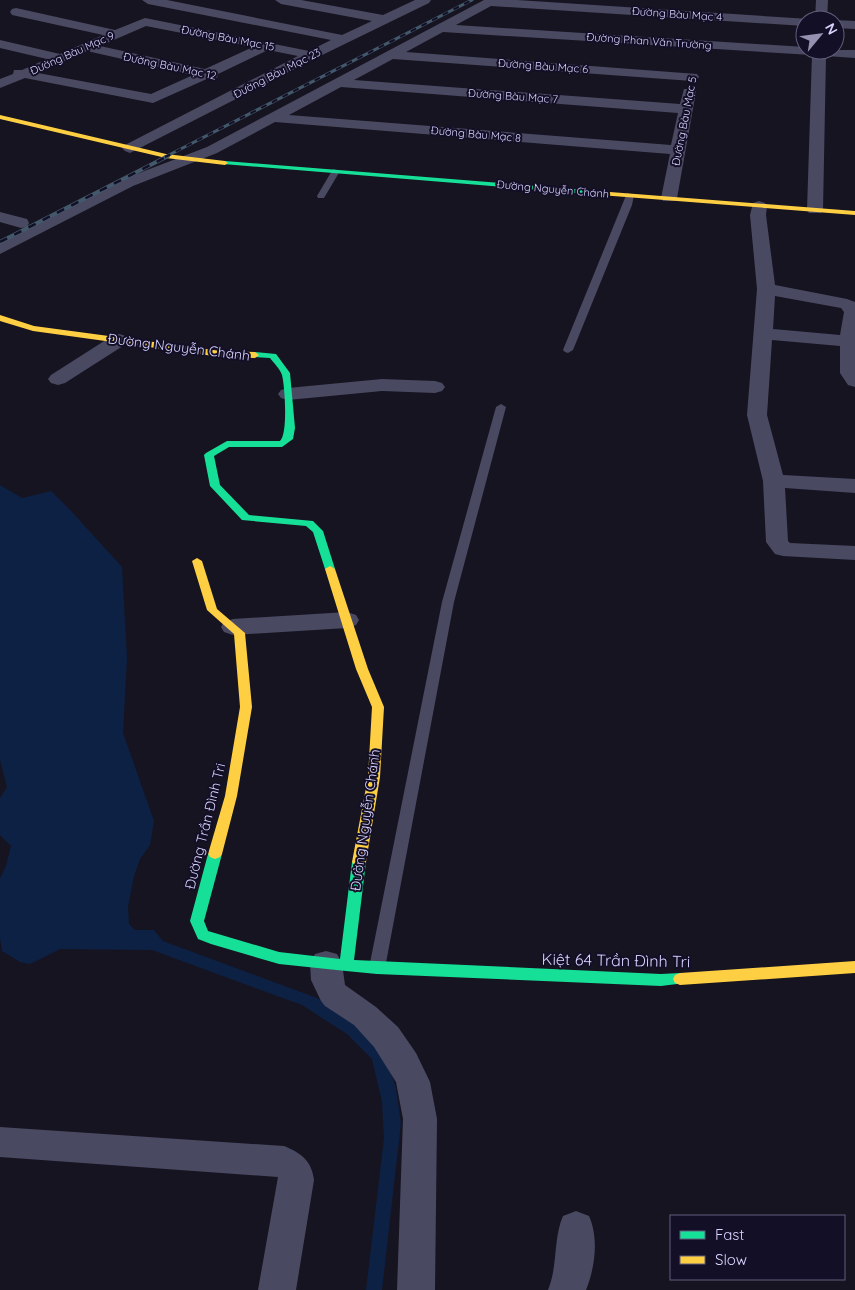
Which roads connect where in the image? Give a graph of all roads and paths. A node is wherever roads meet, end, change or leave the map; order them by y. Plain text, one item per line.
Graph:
1 (148, 0) edge
2 (281, 0) edge
3 (425, 0) edge
4 (491, 1) edge
5 (20, 5) edge
6 (383, 19) junction
7 (795, 21) edge
8 (145, 22) joint
9 (442, 28) junction
10 (116, 34) junction
11 (343, 39) junction
12 (0, 44) edge
13 (699, 44) junction
14 (267, 46) junction
15 (85, 47) junction
16 (795, 50) edge
17 (394, 54) junction
18 (311, 55) junction
19 (61, 58) junction
20 (819, 60) edge
21 (0, 69) edge
22 (23, 74) junction
23 (208, 74) junction
24 (692, 77) junction
25 (341, 83) junction
26 (0, 84) edge
27 (255, 84) junction
28 (686, 109) junction
29 (0, 117) edge
30 (274, 118) junction
31 (130, 148) junction
32 (678, 150) junction
33 (154, 154) junction
34 (191, 159) junction
35 (336, 171) junction
36 (630, 195) junction
37 (321, 196) dead end
38 (669, 198) junction
39 (759, 206) junction
40 (815, 210) junction
41 (855, 213) edge
42 (0, 217) edge
43 (21, 223) junction
44 (0, 234) edge
45 (0, 249) edge
46 (766, 289) junction
47 (0, 318) edge
48 (762, 334) junction
49 (119, 340) junction
50 (851, 347) edge
51 (568, 350) dead end
52 (58, 379) dead end
53 (855, 382) edge
54 (435, 387) dead end
55 (288, 394) junction
56 (501, 407) dead end
57 (774, 481) junction
58 (855, 486) edge
59 (855, 553) edge
60 (197, 561) dead end
61 (347, 620) junction
62 (233, 627) junction
63 (336, 964) junction
64 (855, 967) edge
65 (377, 968) junction
66 (0, 1142) edge
67 (576, 1228) dead end
68 (277, 1290) edge
69 (416, 1290) edge
70 (567, 1290) edge

1 - 11 street
2 - 6 street
3 - 6 street, Đường Bàu Mạc 23
4 - 7 street, Đường Bàu Mạc 4
4 - 9 street
5 - 10 street
6 - 11 street, Đường Bàu Mạc 23
8 - 10 street, Đường Bàu Mạc 9
8 - 14 street, Đường Bàu Mạc 15
9 - 13 street, Đường Phan Văn Trường
9 - 17 street
10 - 15 street, Đường Bàu Mạc 9
11 - 18 street, Đường Bàu Mạc 23
12 - 19 street
13 - 16 street, Đường Phan Văn Trường
13 - 24 street, Đường Bàu Mạc 5
14 - 18 street, Đường Bàu Mạc 15
14 - 23 street
15 - 19 street, Đường Bàu Mạc 9
15 - 23 street, Đường Bàu Mạc 12
17 - 24 street, Đường Bàu Mạc 6
17 - 25 street
18 - 27 street, Đường Bàu Mạc 23
19 - 22 street, Đường Bàu Mạc 9
20 - 40 street
21 - 22 street
22 - 23 street
22 - 26 street, Đường Bàu Mạc 9
23 - 27 street, Đường Bàu Mạc 12
24 - 28 street, Đường Bàu Mạc 5
25 - 28 street, Đường Bàu Mạc 7
25 - 30 street
27 - 31 street, Đường Bàu Mạc 23
28 - 32 street, Đường Bàu Mạc 5
29 - 31 street, Đường Nguyễn Chánh
30 - 32 street, Đường Bàu Mạc 8
30 - 34 street
31 - 33 street, Đường Nguyễn Chánh
32 - 38 street, Đường Bàu Mạc 5
33 - 34 street, Đường Nguyễn Chánh
33 - 43 street
34 - 35 street, Đường Nguyễn Chánh
34 - 45 street, Đường Nguyễn Chánh
35 - 36 street, Đường Nguyễn Chánh
35 - 37 lane
36 - 38 street, Đường Nguyễn Chánh
36 - 51 lane
38 - 39 street, Đường Nguyễn Chánh
39 - 40 street, Đường Nguyễn Chánh
39 - 46 street
40 - 41 street, Đường Nguyễn Chánh
42 - 43 street
43 - 44 street
46 - 48 street
46 - 50 street
47 - 49 street, Đường Nguyễn Chánh
48 - 50 street
48 - 57 street
49 - 52 street
49 - 55 street, Đường Nguyễn Chánh
50 - 53 street
54 - 55 street
55 - 61 street, Đường Nguyễn Chánh
56 - 65 lane
57 - 58 street
57 - 59 street
60 - 62 street
61 - 62 street
61 - 63 street, Đường Nguyễn Chánh
62 - 63 street, Đường Trần Đình Tri
63 - 65 street, Đường Trần Đình Tri
63 - 69 street
64 - 65 street, Kiệt 64 Trần Đình Tri
66 - 68 street
67 - 70 street

